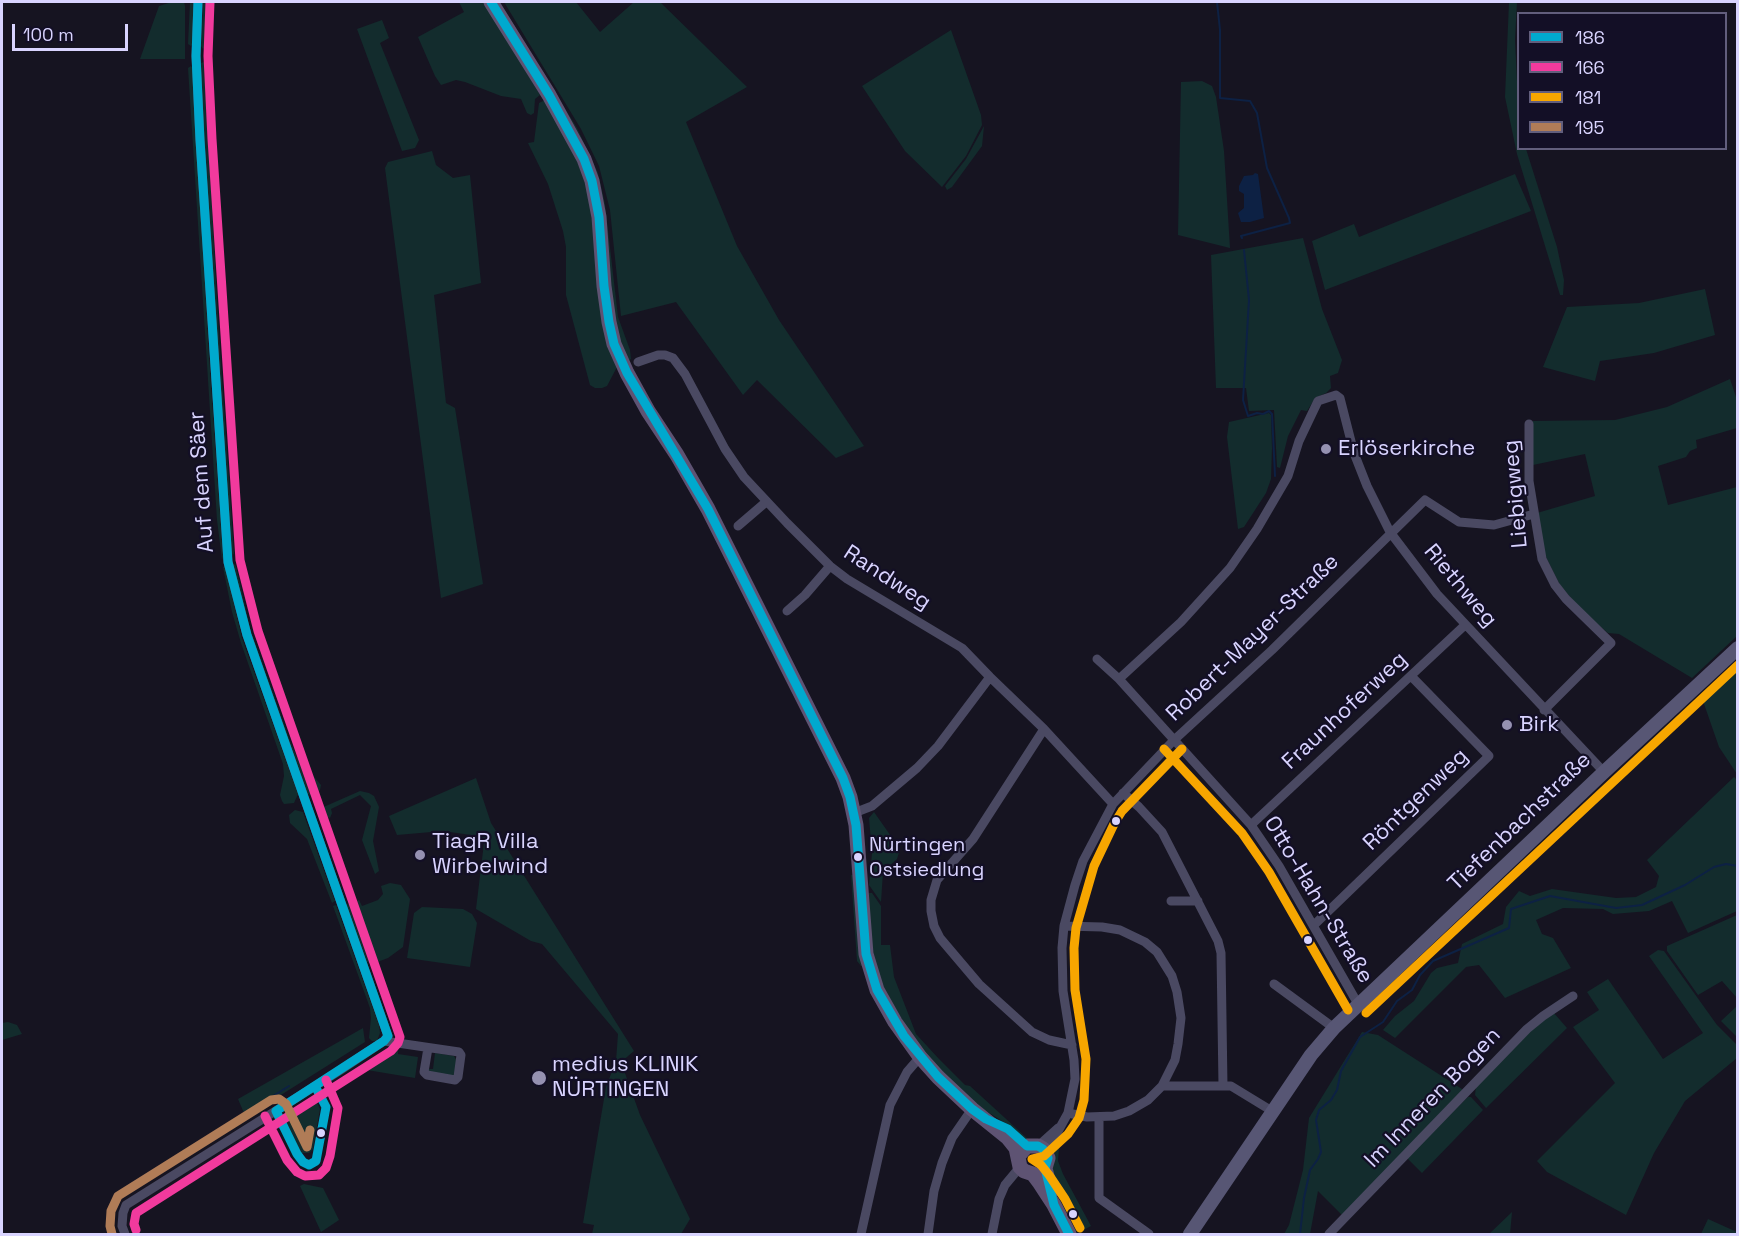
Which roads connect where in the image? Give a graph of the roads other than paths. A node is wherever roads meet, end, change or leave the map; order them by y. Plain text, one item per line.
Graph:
1 (198, 2) edge
2 (491, 2) edge
3 (638, 362) dead end
4 (1529, 424) dead end
5 (766, 502) junction
6 (1534, 514) junction
7 (738, 526) dead end
8 (1390, 532) junction
9 (830, 566) junction
10 (787, 611) dead end
11 (1466, 625) junction
12 (1737, 648) edge
13 (1097, 659) dead end
14 (1411, 676) junction
15 (990, 677) junction
16 (1119, 679) junction
17 (1544, 710) junction
18 (1044, 729) junction
19 (1173, 741) junction
20 (1604, 772) junction
21 (1123, 794) junction
22 (1113, 804) junction
23 (854, 813) junction
24 (1251, 825) junction
25 (1198, 901) junction
26 (1171, 902) dead end
27 (1314, 925) junction
28 (1064, 927) junction
29 (1274, 984) dead end
30 (1572, 996) dead end
31 (1358, 1004) junction
32 (1334, 1028) junction
33 (384, 1041) junction
34 (1072, 1045) junction
35 (428, 1048) junction
36 (920, 1057) junction
37 (1162, 1086) junction
38 (1223, 1086) junction
39 (972, 1109) junction
40 (1272, 1111) junction
41 (1068, 1113) junction
42 (1100, 1117) junction
43 (1033, 1158) junction
44 (125, 1234) edge
45 (861, 1234) edge
46 (928, 1234) edge
47 (992, 1234) edge
48 (1069, 1234) edge
49 (1149, 1234) edge
50 (1190, 1234) edge
51 (1329, 1234) edge

1 - 33 street, Auf dem Säer
2 - 23 main road
3 - 5 street, Randweg
4 - 6 street, Liebigweg
5 - 7 street
5 - 9 street, Randweg
6 - 8 street, Robert-Mayer-Straße
6 - 17 street, Liebigweg
8 - 11 street, Riethweg
8 - 16 street, Riethweg
8 - 19 street, Robert-Mayer-Straße
9 - 10 street
9 - 15 street, Randweg
11 - 14 street, Fraunhoferweg
11 - 17 street, Riethweg
12 - 20 street, Tiefenbachstraße
13 - 16 street, Otto-Hahn-Straße
14 - 24 street, Fraunhoferweg
14 - 27 street, Röntgenweg
15 - 18 street, Randweg
15 - 23 street
16 - 19 street, Otto-Hahn-Straße
17 - 20 street, Riethweg
18 - 22 street, Randweg
18 - 34 street
19 - 21 street, Robert-Mayer-Straße
19 - 24 street, Otto-Hahn-Straße
20 - 31 street, Tiefenbachstraße
21 - 22 street, Robert-Mayer-Straße
21 - 25 street
22 - 28 street, Robert-Mayer-Straße
23 - 36 main road
24 - 27 street, Otto-Hahn-Straße
25 - 26 street
25 - 38 street
27 - 31 street, Otto-Hahn-Straße
28 - 34 street, Robert-Mayer-Straße
28 - 37 street
29 - 32 street
30 - 51 street, Im Inneren Bogen
31 - 32 street, Tiefenbachstraße
32 - 40 street, Tiefenbachstraße
33 - 35 street
33 - 44 street
34 - 41 street, Robert-Mayer-Straße
35 - 35 street
36 - 39 main road
36 - 45 street
37 - 38 street
37 - 42 street
38 - 40 street
39 - 43 main road
39 - 46 street
40 - 50 street, Tiefenbachstraße
41 - 42 street
41 - 43 street, Robert-Mayer-Straße
42 - 49 street
43 - 47 street, Robert-Mayer-Straße
43 - 48 main road

